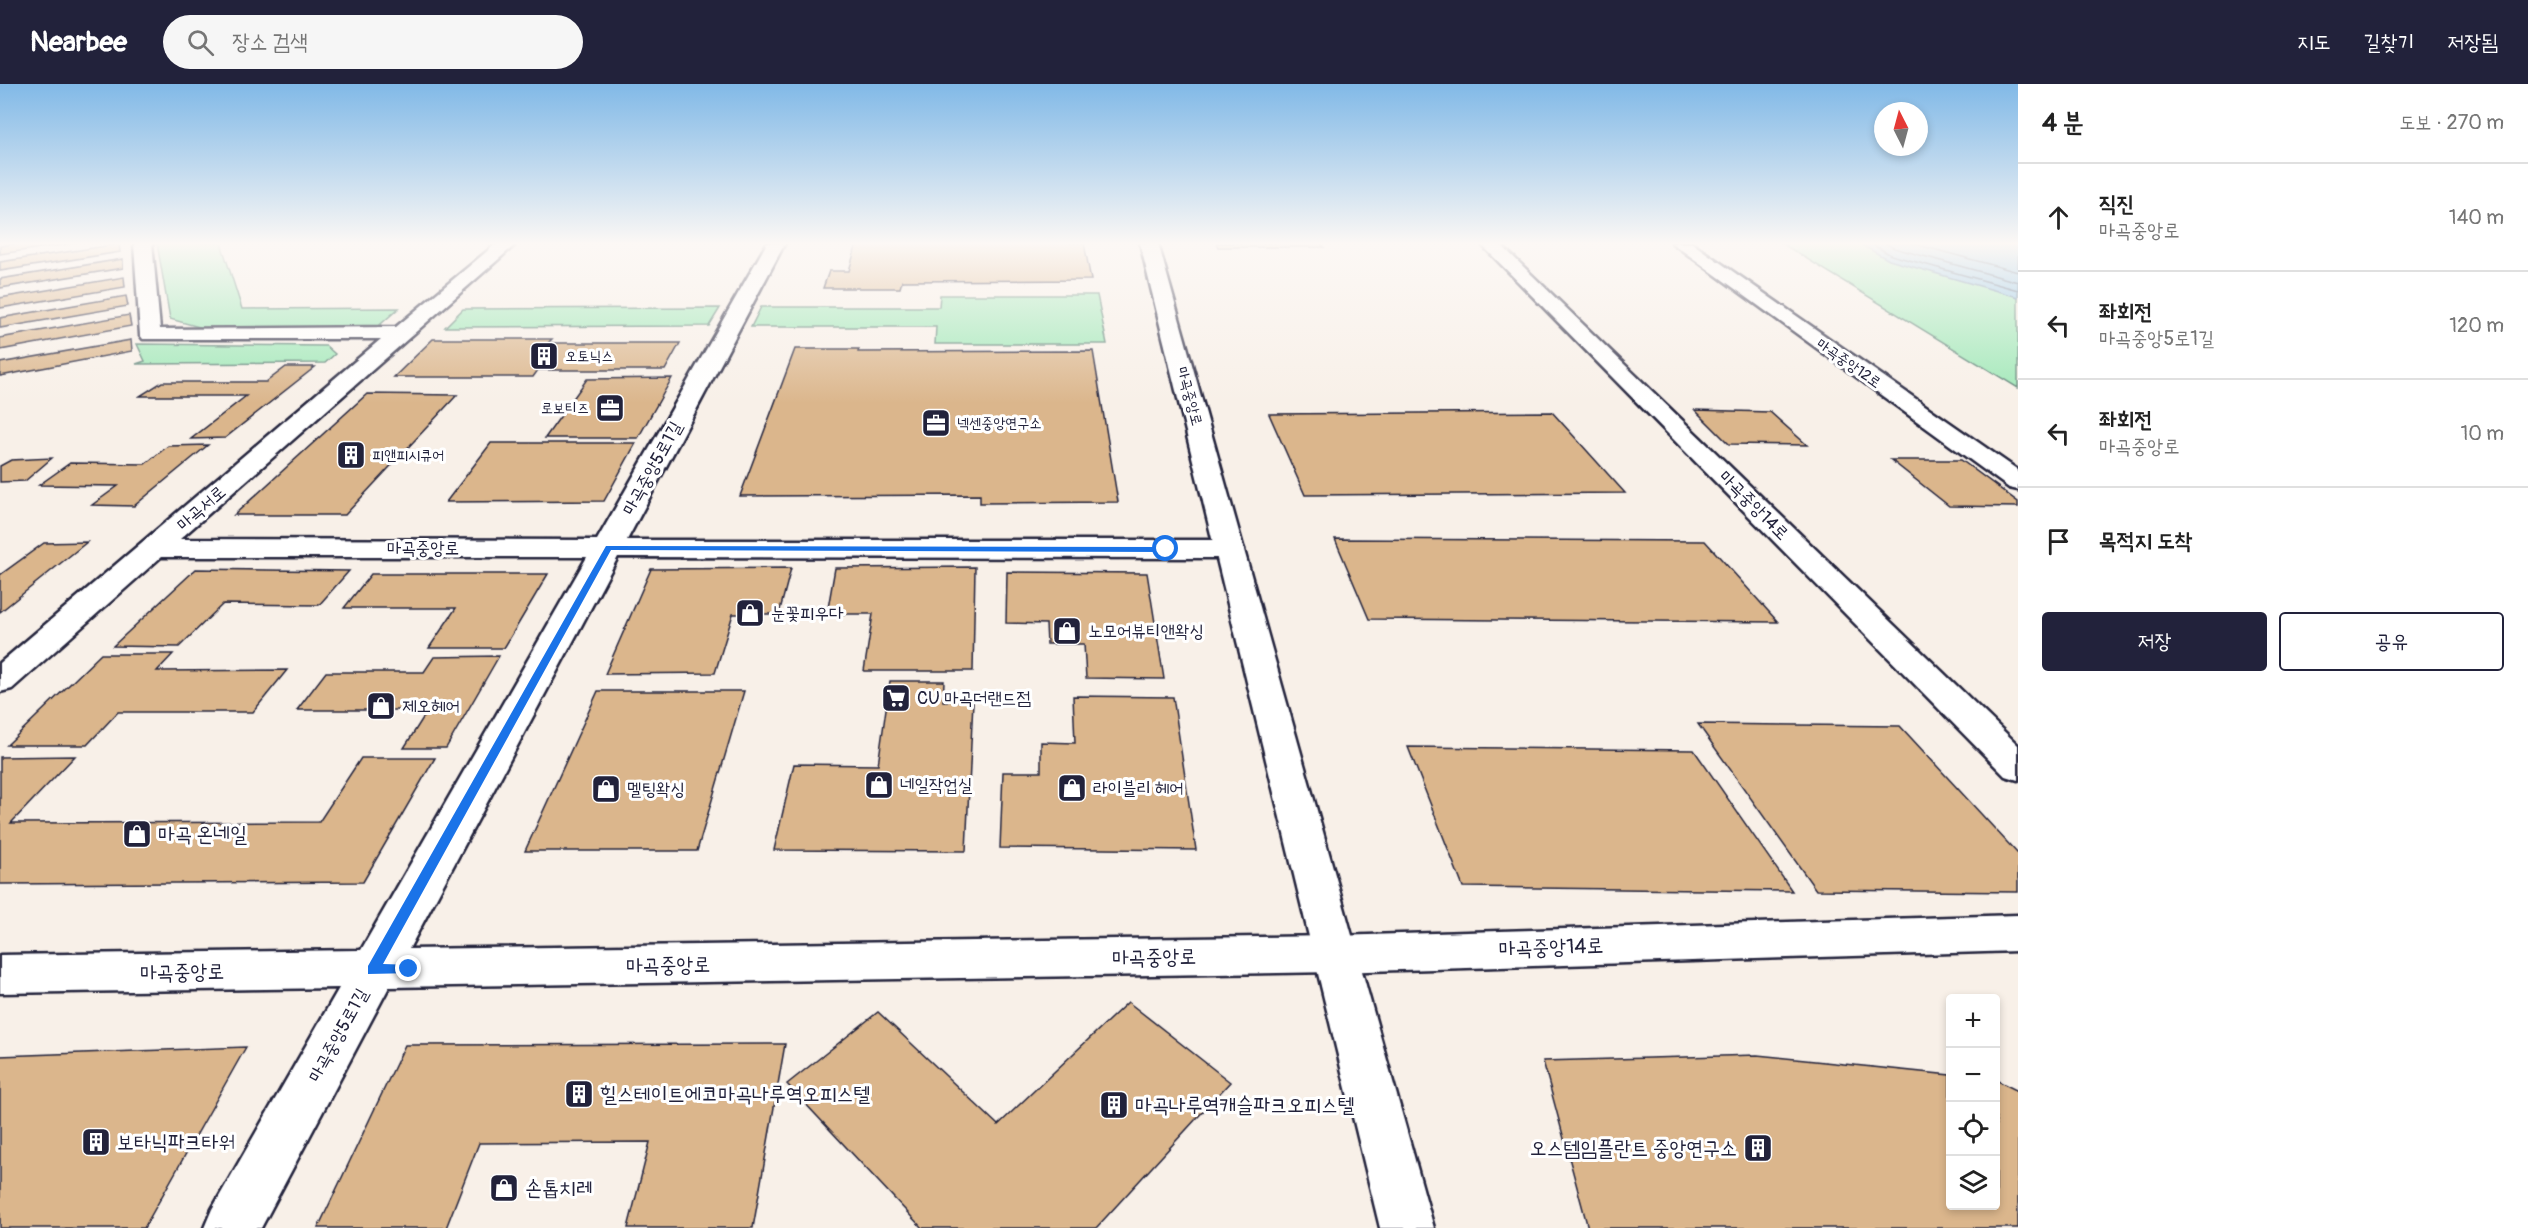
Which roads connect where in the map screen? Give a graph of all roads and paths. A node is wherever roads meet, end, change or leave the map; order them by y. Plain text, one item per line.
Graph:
1 (147, 296) edge
2 (445, 296) edge
3 (747, 296) edge
4 (1163, 296) edge
5 (1543, 296) edge
6 (1756, 296) edge
7 (401, 333) junction
8 (2018, 482) edge
9 (156, 548) junction
10 (609, 548) junction
11 (1230, 549) junction
12 (0, 681) edge
13 (2018, 767) edge
14 (2018, 933) edge
15 (1335, 954) junction
16 (373, 970) junction
17 (0, 974) edge
18 (231, 1228) edge
19 (1407, 1228) edge

1 - 7 street
2 - 7 street, 마곡서로
3 - 10 street, 마곡중앙5로1길
4 - 11 street, 마곡중앙로
5 - 13 street, 마곡중앙14로
6 - 8 street, 마곡중앙12로
7 - 9 street, 마곡서로
9 - 10 street, 마곡중앙로
9 - 12 street, 마곡서로
10 - 11 street, 마곡중앙로
10 - 16 street, 마곡중앙5로1길
11 - 15 street, 마곡중앙로
14 - 15 street, 마곡중앙14로
15 - 16 street, 마곡중앙로
15 - 19 street, 마곡중앙로
16 - 17 street, 마곡중앙로
16 - 18 street, 마곡중앙5로1길

